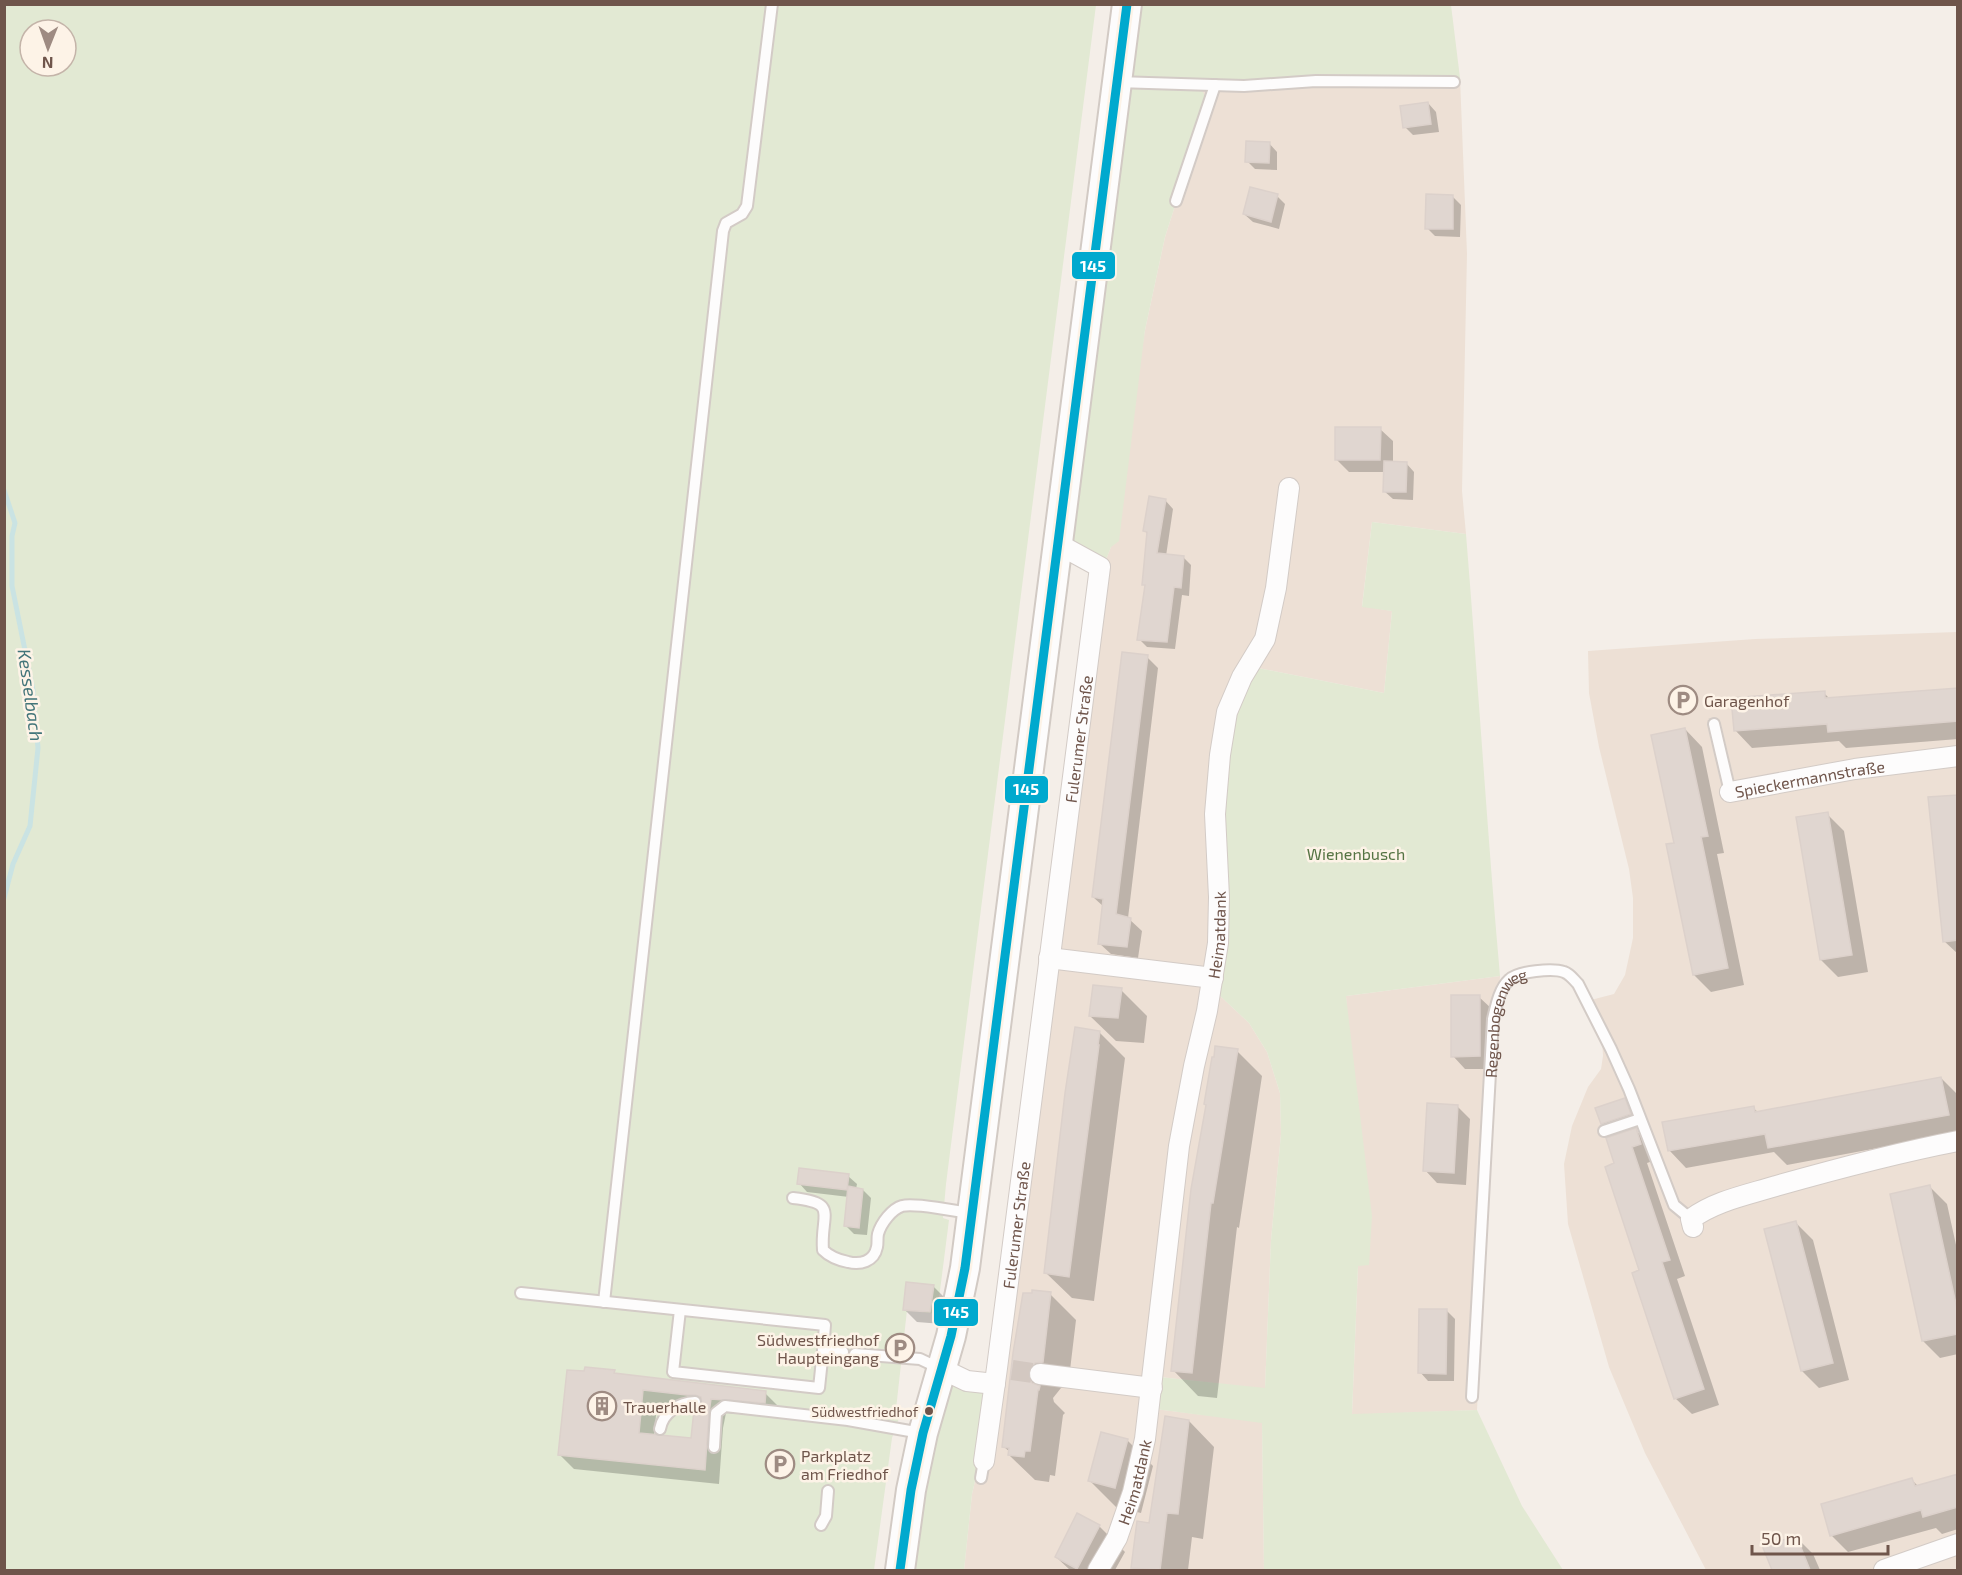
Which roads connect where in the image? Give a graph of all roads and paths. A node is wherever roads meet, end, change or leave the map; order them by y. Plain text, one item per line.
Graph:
1 (772, 4) edge
2 (1127, 4) edge
3 (1117, 82) junction
4 (1454, 82) dead end
5 (1215, 85) junction
6 (1176, 201) dead end
7 (1288, 489) dead end
8 (1058, 544) junction
9 (1714, 724) dead end
10 (1958, 756) edge
11 (1730, 792) joint
12 (1049, 958) junction
13 (1213, 978) junction
14 (1640, 1119) junction
15 (1604, 1131) dead end
16 (1958, 1141) edge
17 (793, 1198) dead end
18 (972, 1214) junction
19 (1692, 1223) joint
20 (521, 1293) dead end
21 (604, 1302) junction
22 (680, 1310) junction
23 (823, 1350) junction
24 (942, 1369) junction
25 (1002, 1374) junction
26 (1040, 1374) tunnel mouth
27 (1152, 1388) junction
28 (1472, 1397) dead end
29 (695, 1402) dead end
30 (711, 1404) dead end
31 (725, 1406) junction
32 (660, 1429) dead end
33 (923, 1433) junction
34 (714, 1447) dead end
35 (982, 1469) dead end
36 (828, 1491) dead end
37 (821, 1525) dead end
38 (1958, 1544) edge
39 (900, 1570) edge
40 (1098, 1570) edge
41 (1884, 1570) edge

1 - 21 lane
2 - 3 main road
3 - 5 lane
3 - 8 main road
4 - 5 lane
5 - 6 lane
7 - 13 street, Heimatdank
8 - 12 street, Fulerumer Straße
8 - 18 main road
9 - 11 lane, Spieckermannstraße
10 - 11 street, Spieckermannstraße
12 - 13 street
12 - 25 street, Fulerumer Straße
13 - 27 street, Heimatdank
14 - 15 lane
14 - 19 lane, Regenbogenweg
14 - 28 lane, Regenbogenweg
16 - 19 street, Regenbogenweg
17 - 18 lane
18 - 24 main road
20 - 21 lane
21 - 22 lane
22 - 23 lane
22 - 23 lane
23 - 24 lane
24 - 25 street
24 - 33 main road
25 - 35 street, Fulerumer Straße
26 - 27 street
27 - 40 street, Heimatdank
29 - 32 lane
30 - 31 lane
31 - 33 lane
31 - 34 lane
33 - 39 main road
36 - 37 lane
38 - 41 street

